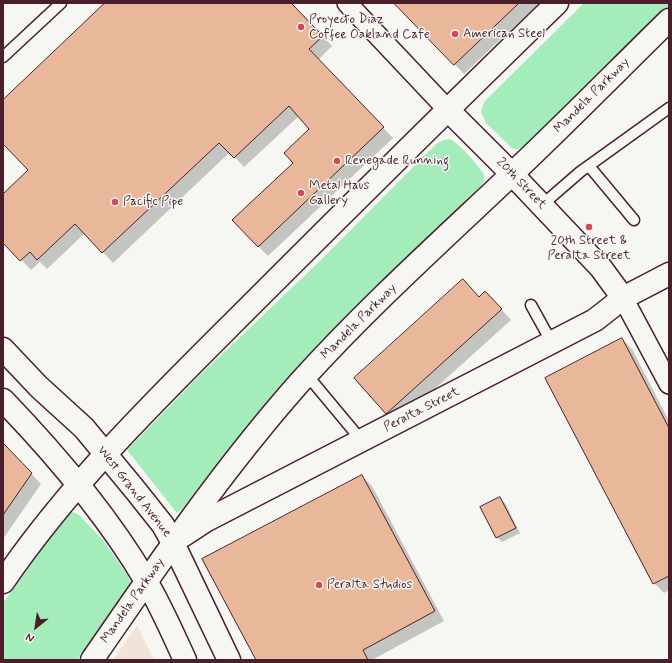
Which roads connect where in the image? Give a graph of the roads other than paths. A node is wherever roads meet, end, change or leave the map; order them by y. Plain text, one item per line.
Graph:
1 (61, 3) edge
2 (347, 3) edge
3 (557, 3) edge
4 (669, 20) edge
5 (3, 57) edge
6 (669, 108) edge
7 (447, 109) junction
8 (589, 166) junction
9 (512, 174) junction
10 (542, 205) junction
11 (634, 220) dead end
12 (669, 274) edge
13 (623, 298) junction
14 (531, 305) dead end
15 (552, 344) junction
16 (3, 349) edge
17 (307, 375) junction
18 (669, 384) edge
19 (3, 400) edge
20 (362, 441) junction
21 (105, 454) junction
22 (78, 486) junction
23 (173, 543) junction
24 (3, 582) edge
25 (146, 582) junction
26 (92, 660) edge
27 (186, 660) edge
28 (229, 660) edge

1 - 5 lane
2 - 7 street, 20th Street
3 - 7 main road
4 - 9 main road, Mandela Parkway
6 - 8 lane
7 - 9 main road, 20th Street
7 - 21 main road
8 - 10 lane
8 - 11 lane
9 - 10 main road, 20th Street
9 - 17 main road, Mandela Parkway
10 - 13 main road, 20th Street
12 - 13 main road, Peralta Street
13 - 15 main road, Peralta Street
13 - 18 street, 20th Street
14 - 15 lane
15 - 20 main road, Peralta Street
16 - 21 main road, West Grand Avenue
17 - 20 lane
17 - 23 main road, Mandela Parkway
19 - 22 main road
20 - 23 main road, Peralta Street
21 - 22 main road
21 - 23 main road, West Grand Avenue
22 - 24 main road
22 - 25 main road
23 - 25 main road, Mandela Parkway
23 - 28 main road, West Grand Avenue
25 - 26 main road, Mandela Parkway
25 - 27 main road

